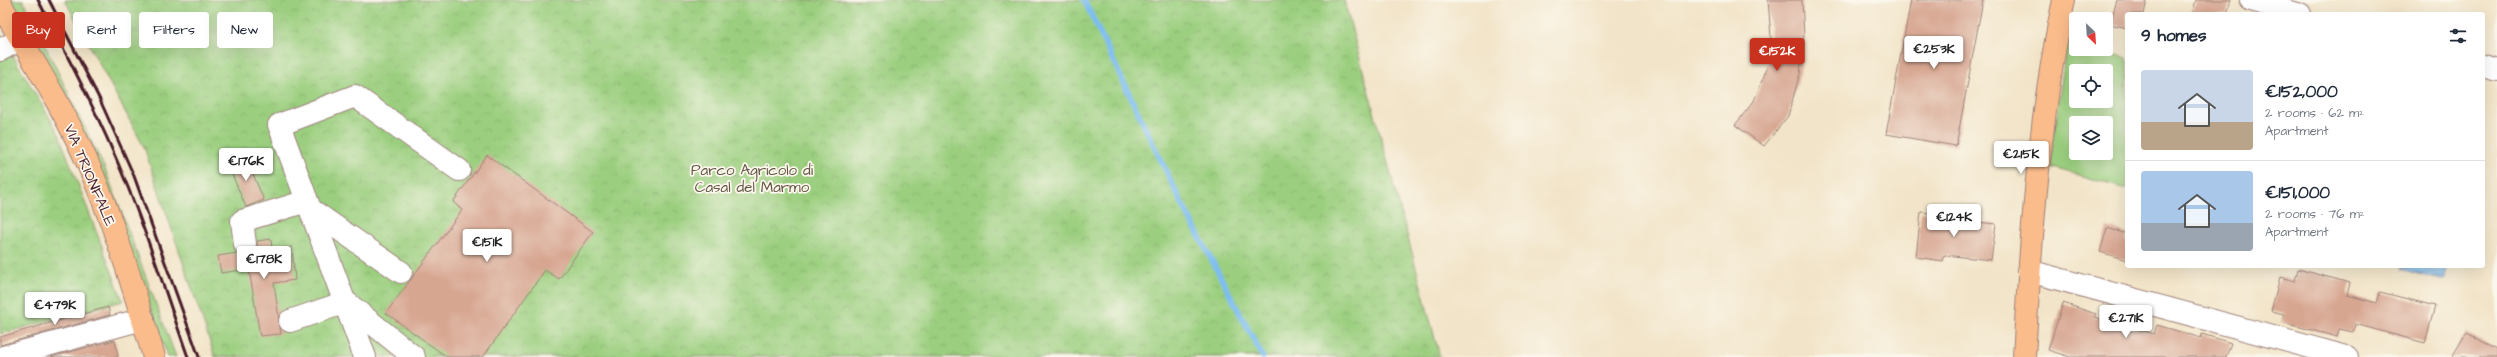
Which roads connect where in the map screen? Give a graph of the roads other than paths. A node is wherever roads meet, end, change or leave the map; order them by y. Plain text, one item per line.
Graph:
1 (2064, 0) edge
2 (2251, 0) edge
3 (0, 3) edge
4 (2293, 12) edge
5 (12, 24) edge
6 (12, 44) edge
7 (26, 48) edge
8 (0, 50) edge
9 (2485, 67) edge
10 (2497, 70) edge
11 (459, 170) dead end
12 (308, 205) junction
13 (245, 244) dead end
14 (2029, 271) junction
15 (401, 272) dead end
16 (346, 302) junction
17 (143, 319) junction
18 (290, 321) dead end
19 (3, 357) edge
20 (154, 357) edge
21 (365, 357) edge
22 (414, 357) edge
23 (2024, 357) edge
24 (2347, 357) edge

1 - 14 main road
2 - 4 street
3 - 5 main road, VIA TRIONFALE
6 - 8 street
7 - 17 main road, VIA TRIONFALE
9 - 10 street
11 - 12 street
12 - 13 street
12 - 15 street
12 - 16 street
14 - 23 main road
14 - 24 street
16 - 18 street
16 - 21 street
16 - 22 street
17 - 19 street
17 - 20 main road, VIA TRIONFALE

